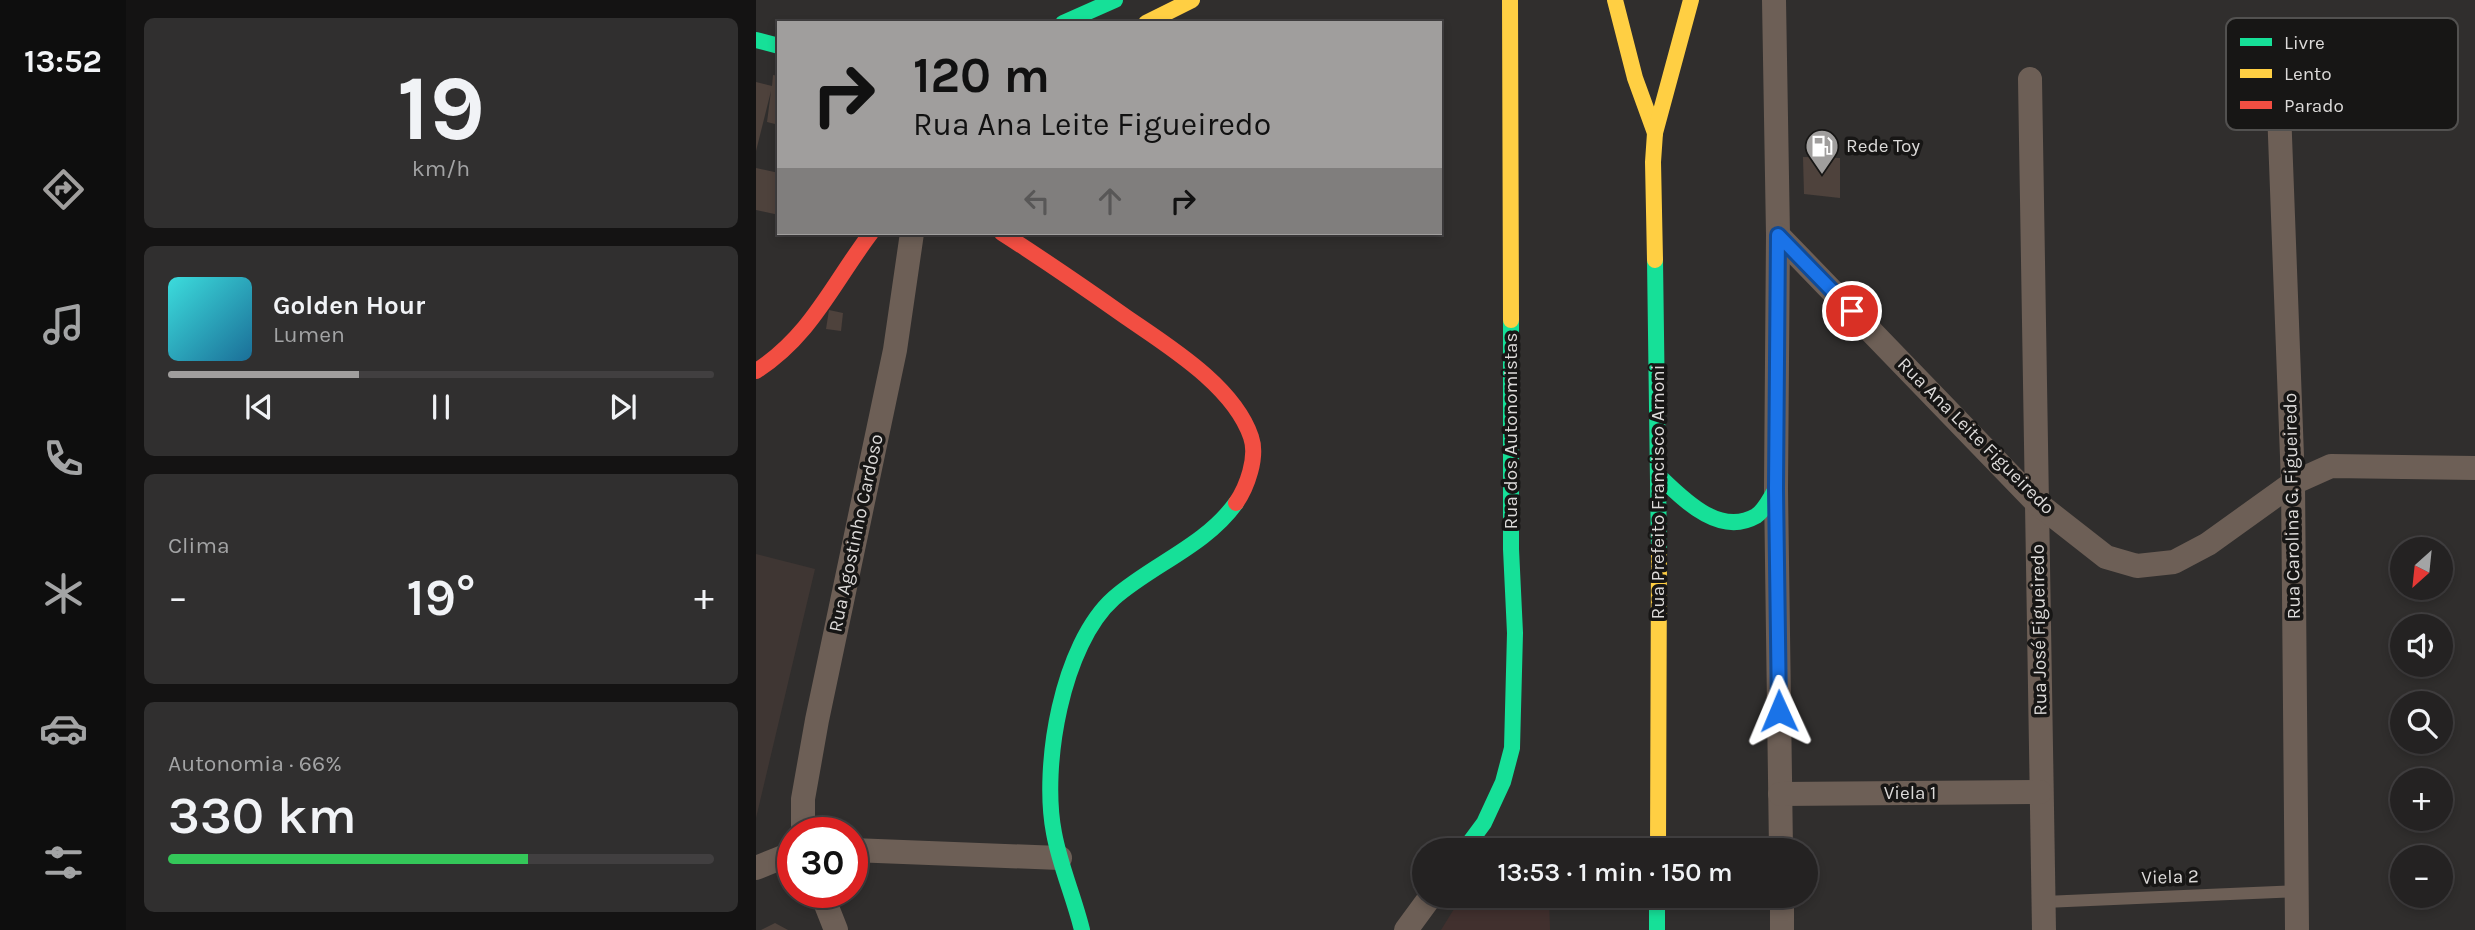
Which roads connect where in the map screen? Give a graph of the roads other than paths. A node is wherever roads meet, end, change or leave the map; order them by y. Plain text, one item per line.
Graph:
1 (1115, 0) edge
2 (1192, 0) edge
3 (1510, 0) edge
4 (1615, 0) edge
5 (1691, 0) edge
6 (1774, 1) edge
7 (1068, 21) edge
8 (1150, 21) edge
9 (756, 40) edge
10 (777, 45) edge
11 (2030, 79) dead end
12 (2280, 130) edge
13 (1655, 134) junction
14 (869, 235) edge
15 (912, 235) edge
16 (1005, 235) edge
17 (1778, 235) junction
18 (756, 371) edge
19 (2474, 468) edge
20 (1659, 476) junction
21 (2293, 483) junction
22 (1776, 489) junction
23 (2038, 503) junction
24 (2040, 792) junction
25 (1780, 794) junction
26 (803, 817) edge
27 (1473, 838) edge
28 (1658, 838) edge
29 (1781, 838) edge
30 (868, 851) edge
31 (1060, 858) junction
32 (777, 859) edge
33 (756, 868) edge
34 (2297, 891) junction
35 (2044, 902) junction
36 (827, 908) edge
37 (1422, 908) edge
38 (1657, 908) edge
39 (1782, 908) edge
40 (836, 930) edge
41 (1082, 930) edge
42 (1406, 930) edge
43 (1657, 930) edge
44 (1782, 930) edge
45 (2044, 930) edge
46 (2297, 930) edge

1 - 7 street
2 - 8 street
3 - 27 street, Rua dos Autonomistas
4 - 13 street, Rua Prefeito Francisco Arnoni
5 - 13 street, Rua Prefeito Francisco Arnoni
6 - 17 street
9 - 10 street
11 - 23 street, Rua José Figueiredo
12 - 21 street, Rua Carolina G. Figueiredo
13 - 20 street, Rua Prefeito Francisco Arnoni
14 - 18 street
15 - 26 street, Rua Agostinho Cardoso
16 - 31 street
17 - 22 street
17 - 23 street, Rua Ana Leite Figueiredo
19 - 21 street, Rua Ana Leite Figueiredo
20 - 22 street
20 - 28 street, Rua Prefeito Francisco Arnoni
21 - 23 street, Rua Ana Leite Figueiredo
21 - 34 street, Rua Carolina G. Figueiredo
22 - 25 street
23 - 24 street, Rua José Figueiredo
24 - 25 street, Viela 1
24 - 35 street, Rua José Figueiredo
25 - 29 street
30 - 31 street
31 - 41 street
32 - 33 street
34 - 35 lane, Viela 2
34 - 46 street, Rua Carolina G. Figueiredo
35 - 45 street, Rua José Figueiredo
36 - 40 street
37 - 42 street
38 - 43 street
39 - 44 street

